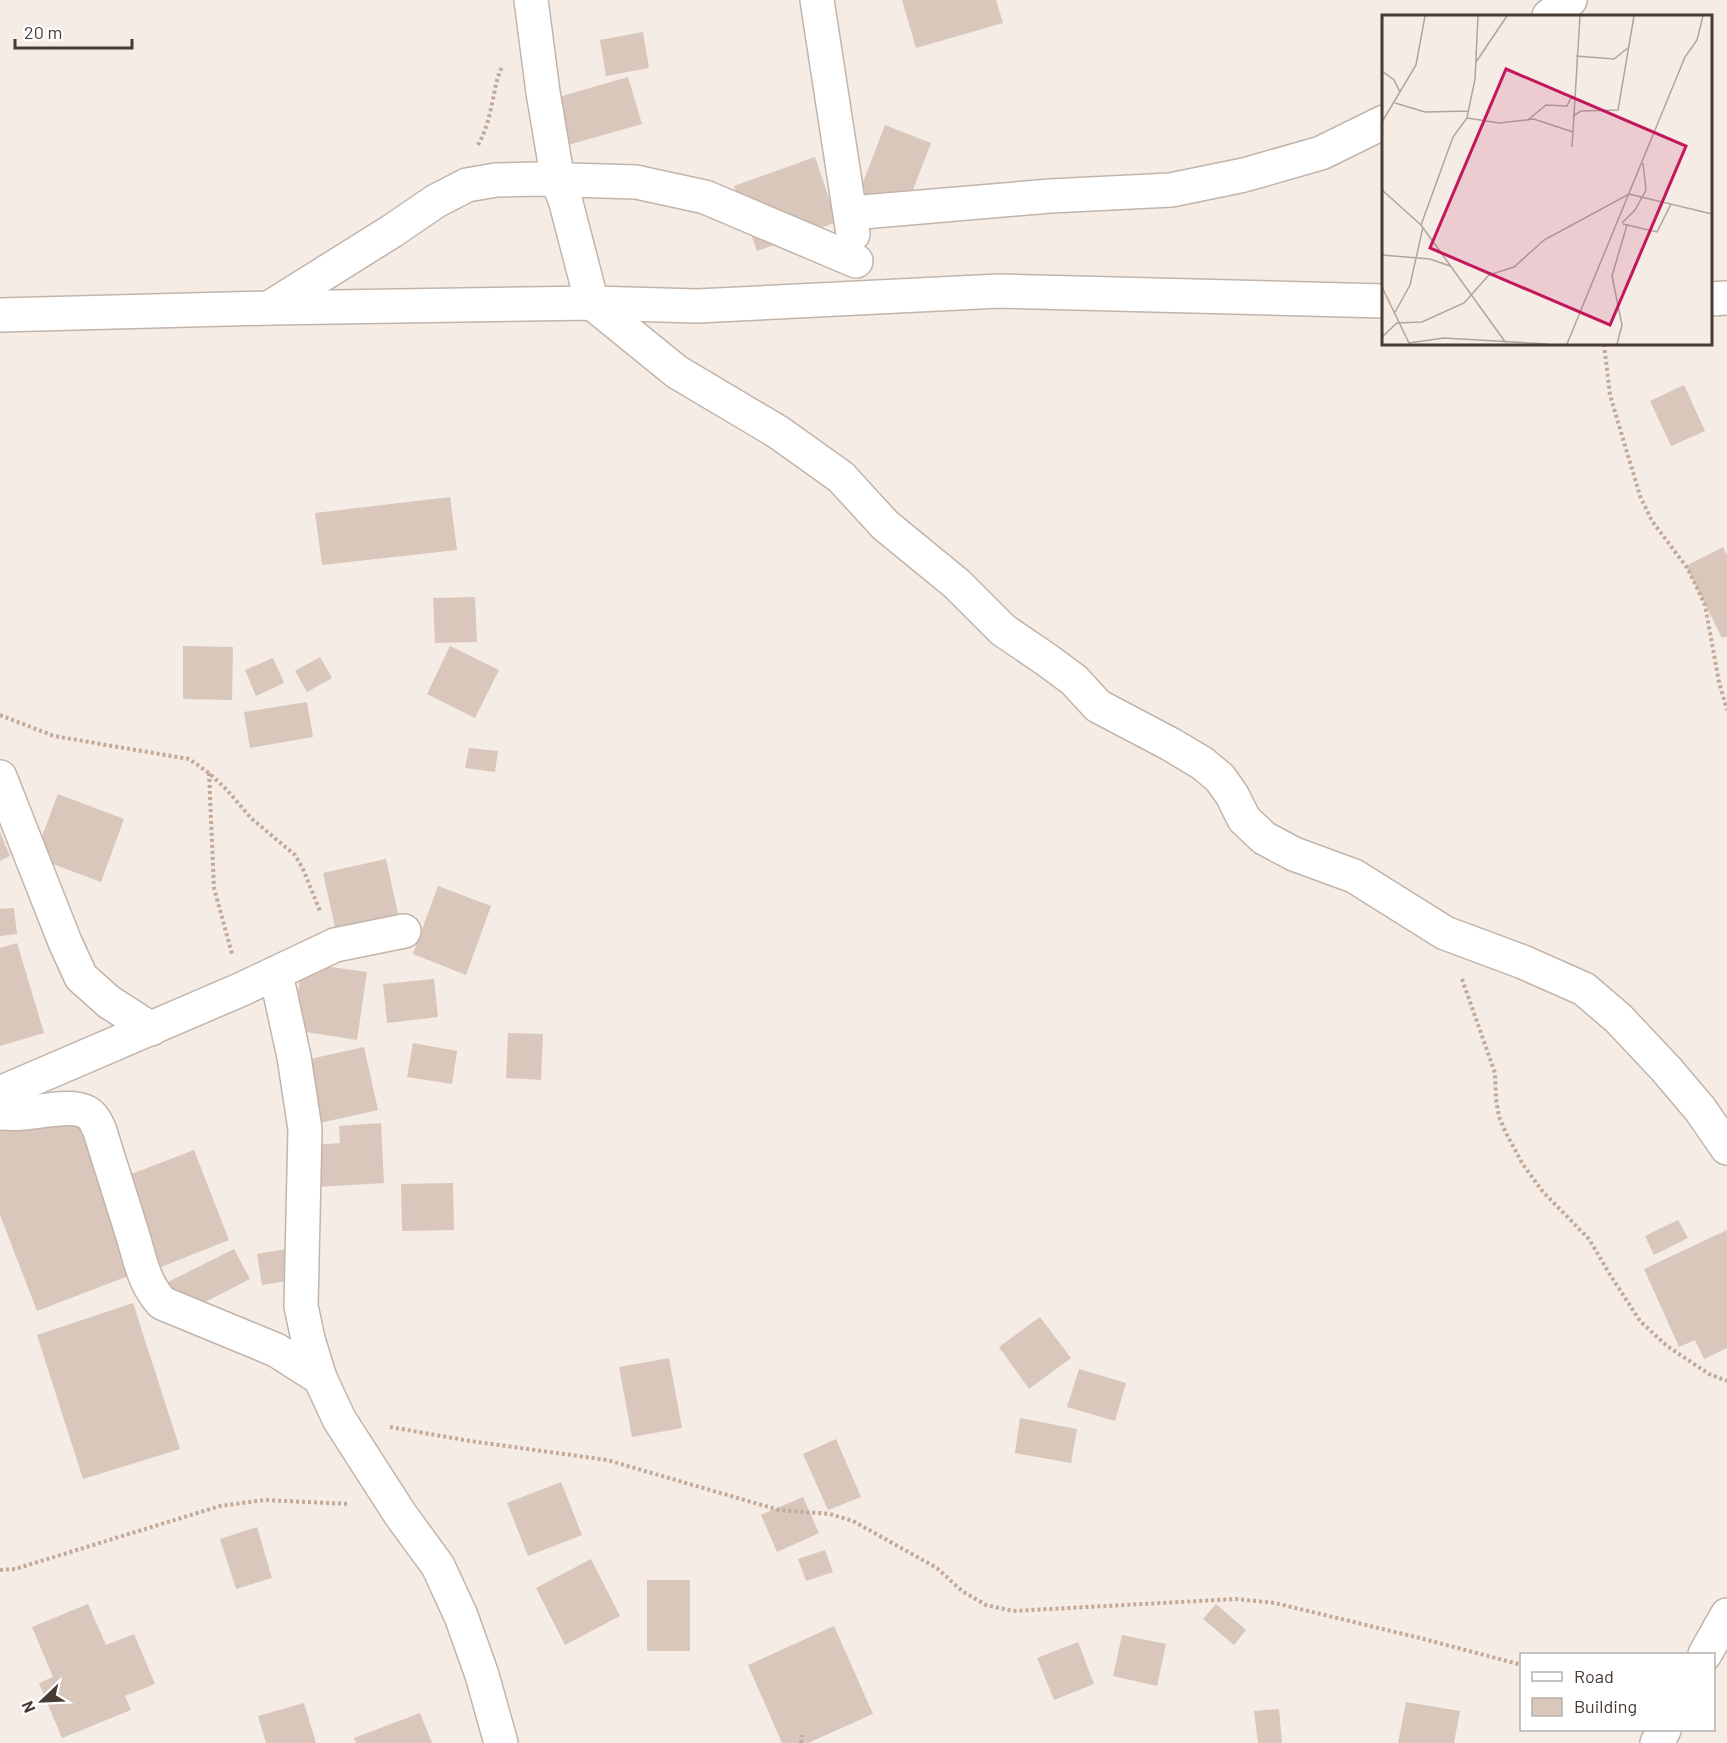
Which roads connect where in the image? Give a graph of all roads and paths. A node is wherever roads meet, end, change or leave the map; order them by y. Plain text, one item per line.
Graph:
1 (531, 0) edge
2 (818, 0) edge
3 (1570, 0) edge
4 (1550, 15) edge
5 (506, 60) dead end
6 (1382, 122) edge
7 (478, 146) dead end
8 (558, 181) junction
9 (850, 213) junction
10 (856, 261) junction
11 (861, 298) junction
12 (1727, 298) edge
13 (1712, 299) edge
14 (1382, 301) edge
15 (592, 303) junction
16 (269, 308) junction
17 (0, 315) edge
18 (1604, 345) edge
19 (1727, 710) edge
20 (0, 715) edge
21 (209, 773) junction
22 (0, 777) edge
23 (405, 931) dead end
24 (1445, 933) junction
25 (334, 945) junction
26 (276, 974) junction
27 (242, 989) junction
28 (150, 1029) junction
29 (0, 1093) edge
30 (0, 1113) edge
31 (1727, 1148) edge
32 (320, 1378) junction
33 (1727, 1381) edge
34 (339, 1419) junction
35 (400, 1514) junction
36 (0, 1570) edge
37 (1727, 1615) edge
38 (1706, 1653) edge
39 (1520, 1665) edge
40 (802, 1735) dead end
41 (501, 1743) edge
42 (801, 1743) edge

1 - 8 street
2 - 9 street
3 - 4 street
5 - 7 path
6 - 9 street
8 - 10 street
8 - 15 street
8 - 16 street
9 - 10 street
10 - 11 street
11 - 14 street
11 - 15 street
12 - 13 street
15 - 16 street
15 - 24 street
16 - 17 street
18 - 19 path
20 - 21 path
21 - 25 path
21 - 27 path
22 - 28 street
23 - 25 street
24 - 31 street
24 - 33 path
25 - 26 street
26 - 27 street
26 - 32 street
27 - 28 street
28 - 29 street
30 - 32 street
32 - 34 street
34 - 35 street
34 - 39 path
35 - 36 path
35 - 41 street
37 - 38 street
40 - 42 path

